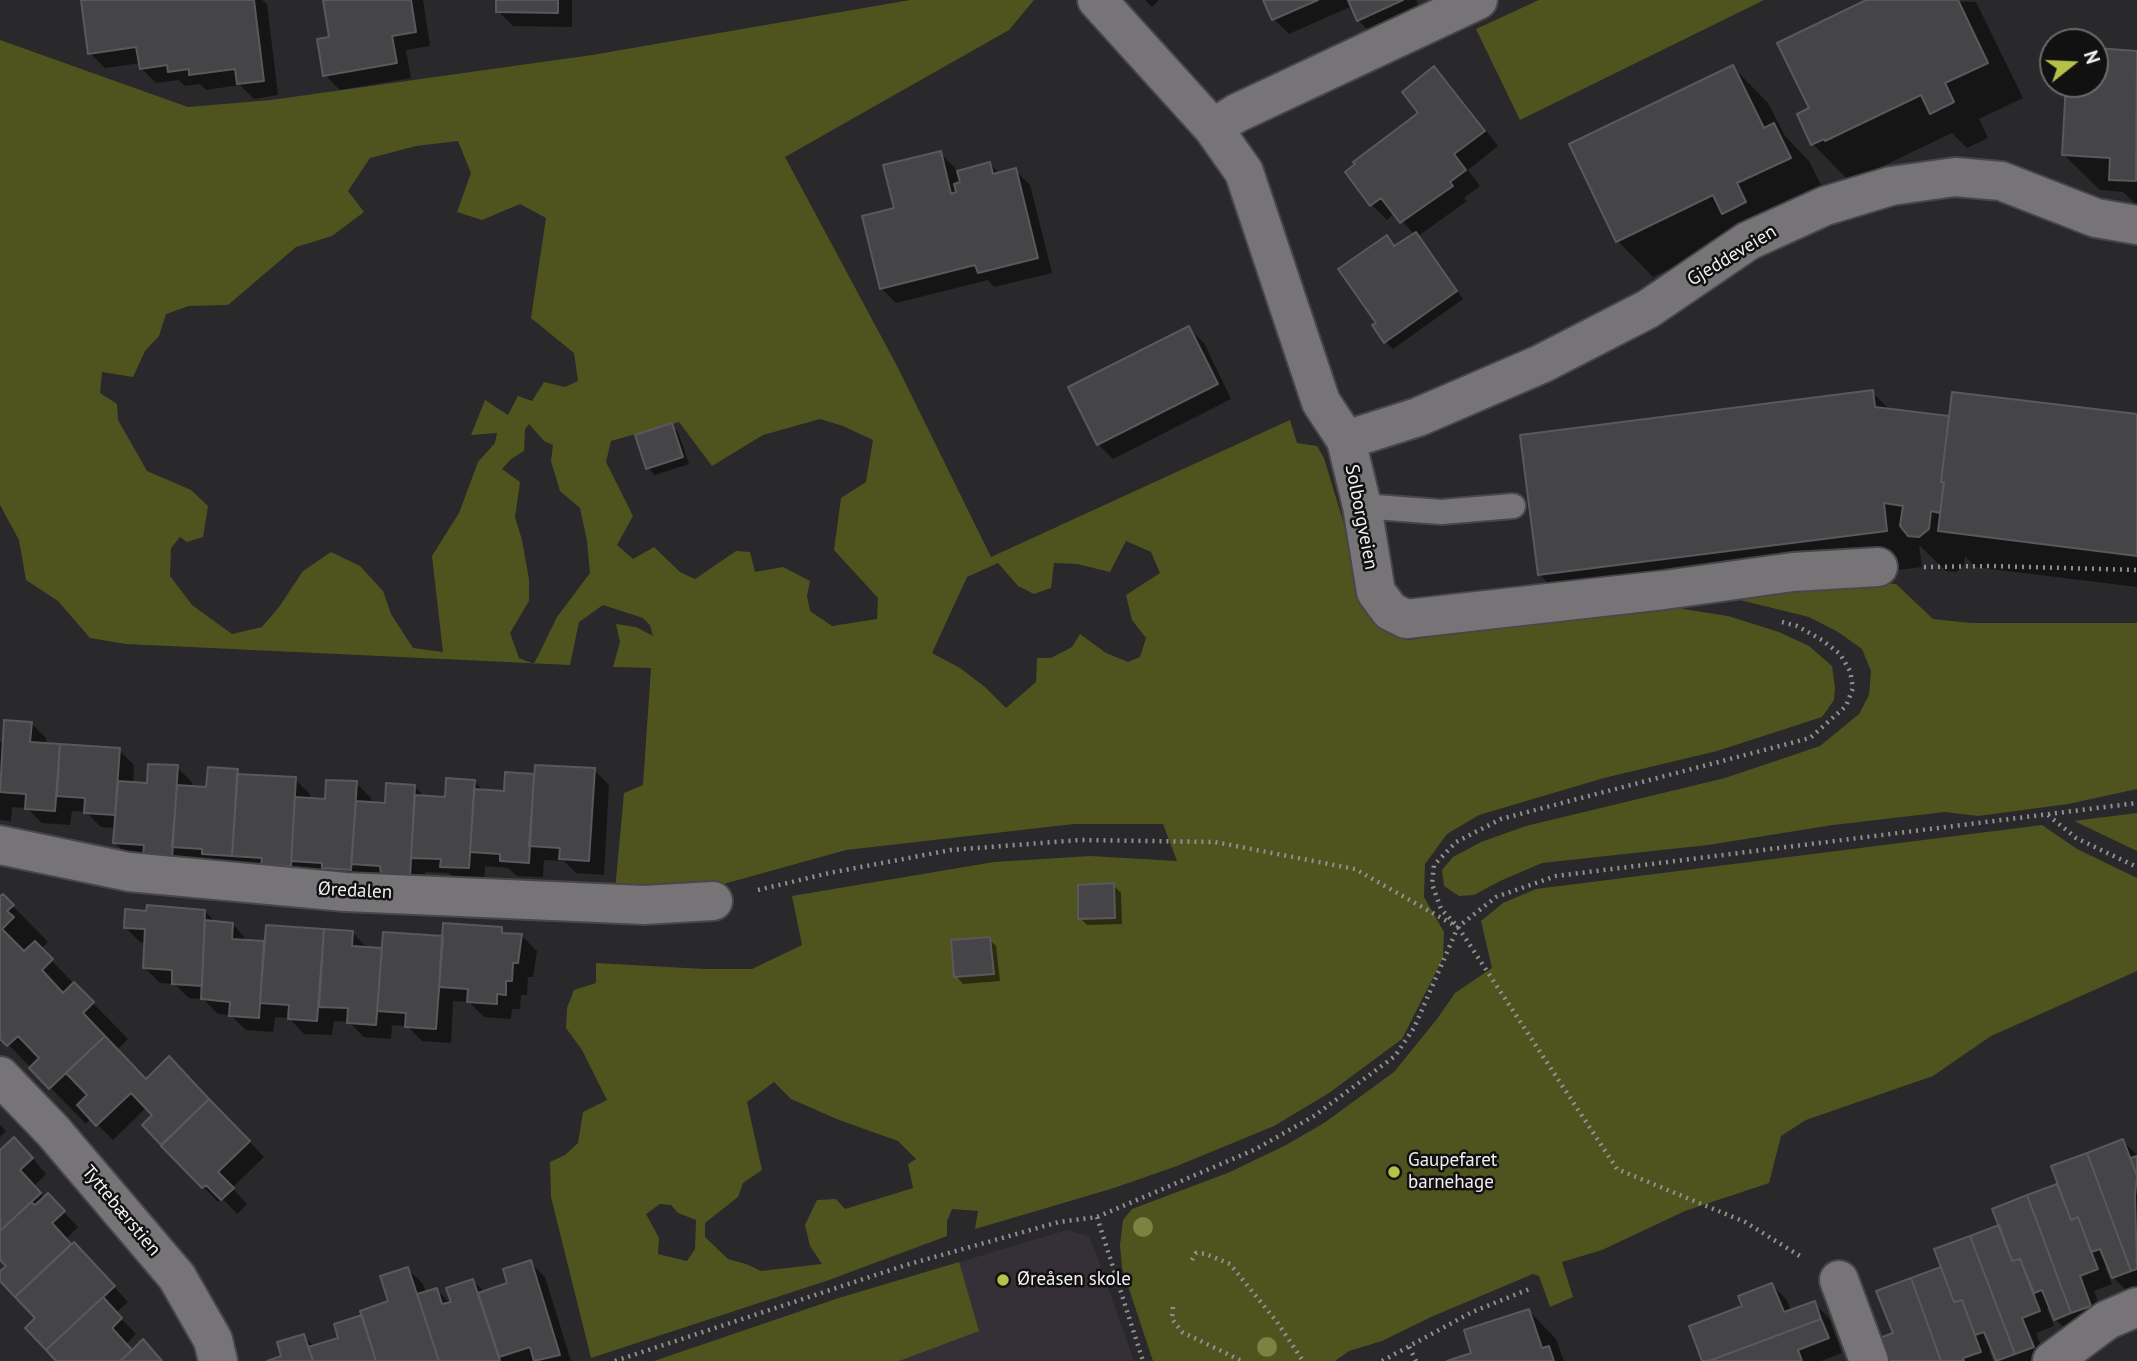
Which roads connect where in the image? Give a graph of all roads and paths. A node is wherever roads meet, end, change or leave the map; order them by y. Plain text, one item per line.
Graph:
1 (1097, 0) edge
2 (1478, 0) edge
3 (1213, 128) junction
4 (2137, 225) edge
5 (1346, 440) junction
6 (1362, 506) junction
7 (1513, 506) dead end
8 (1878, 567) joint
9 (2137, 570) edge
10 (1772, 619) dead end
11 (2137, 803) edge
12 (2047, 814) junction
13 (0, 845) edge
14 (2137, 867) edge
15 (713, 901) joint
16 (1458, 927) junction
17 (0, 1076) edge
18 (1097, 1217) junction
19 (1192, 1260) dead end
20 (1839, 1280) joint
21 (1532, 1287) dead end
22 (1173, 1307) dead end
23 (2137, 1307) edge
24 (1409, 1347) junction
25 (218, 1361) edge
26 (615, 1361) edge
27 (1143, 1361) edge
28 (1242, 1361) edge
29 (1303, 1361) edge
30 (1382, 1361) edge
31 (1416, 1361) edge
32 (1869, 1361) edge
33 (2052, 1361) edge

1 - 3 street, Solborgveien
2 - 3 street
3 - 5 street, Solborgveien
4 - 5 street, Gjeddeveien
5 - 6 street, Solborgveien
6 - 7 lane
6 - 8 street, Solborgveien
8 - 9 path
10 - 16 path
11 - 12 path
12 - 14 path
12 - 16 path
13 - 15 street, Øredalen
15 - 16 path
16 - 18 path
16 - 20 path
17 - 25 street, Tyttebærstien
18 - 26 path
18 - 27 path
19 - 29 path
20 - 32 street
21 - 24 path
22 - 28 path
23 - 33 street
24 - 30 path
24 - 31 path

